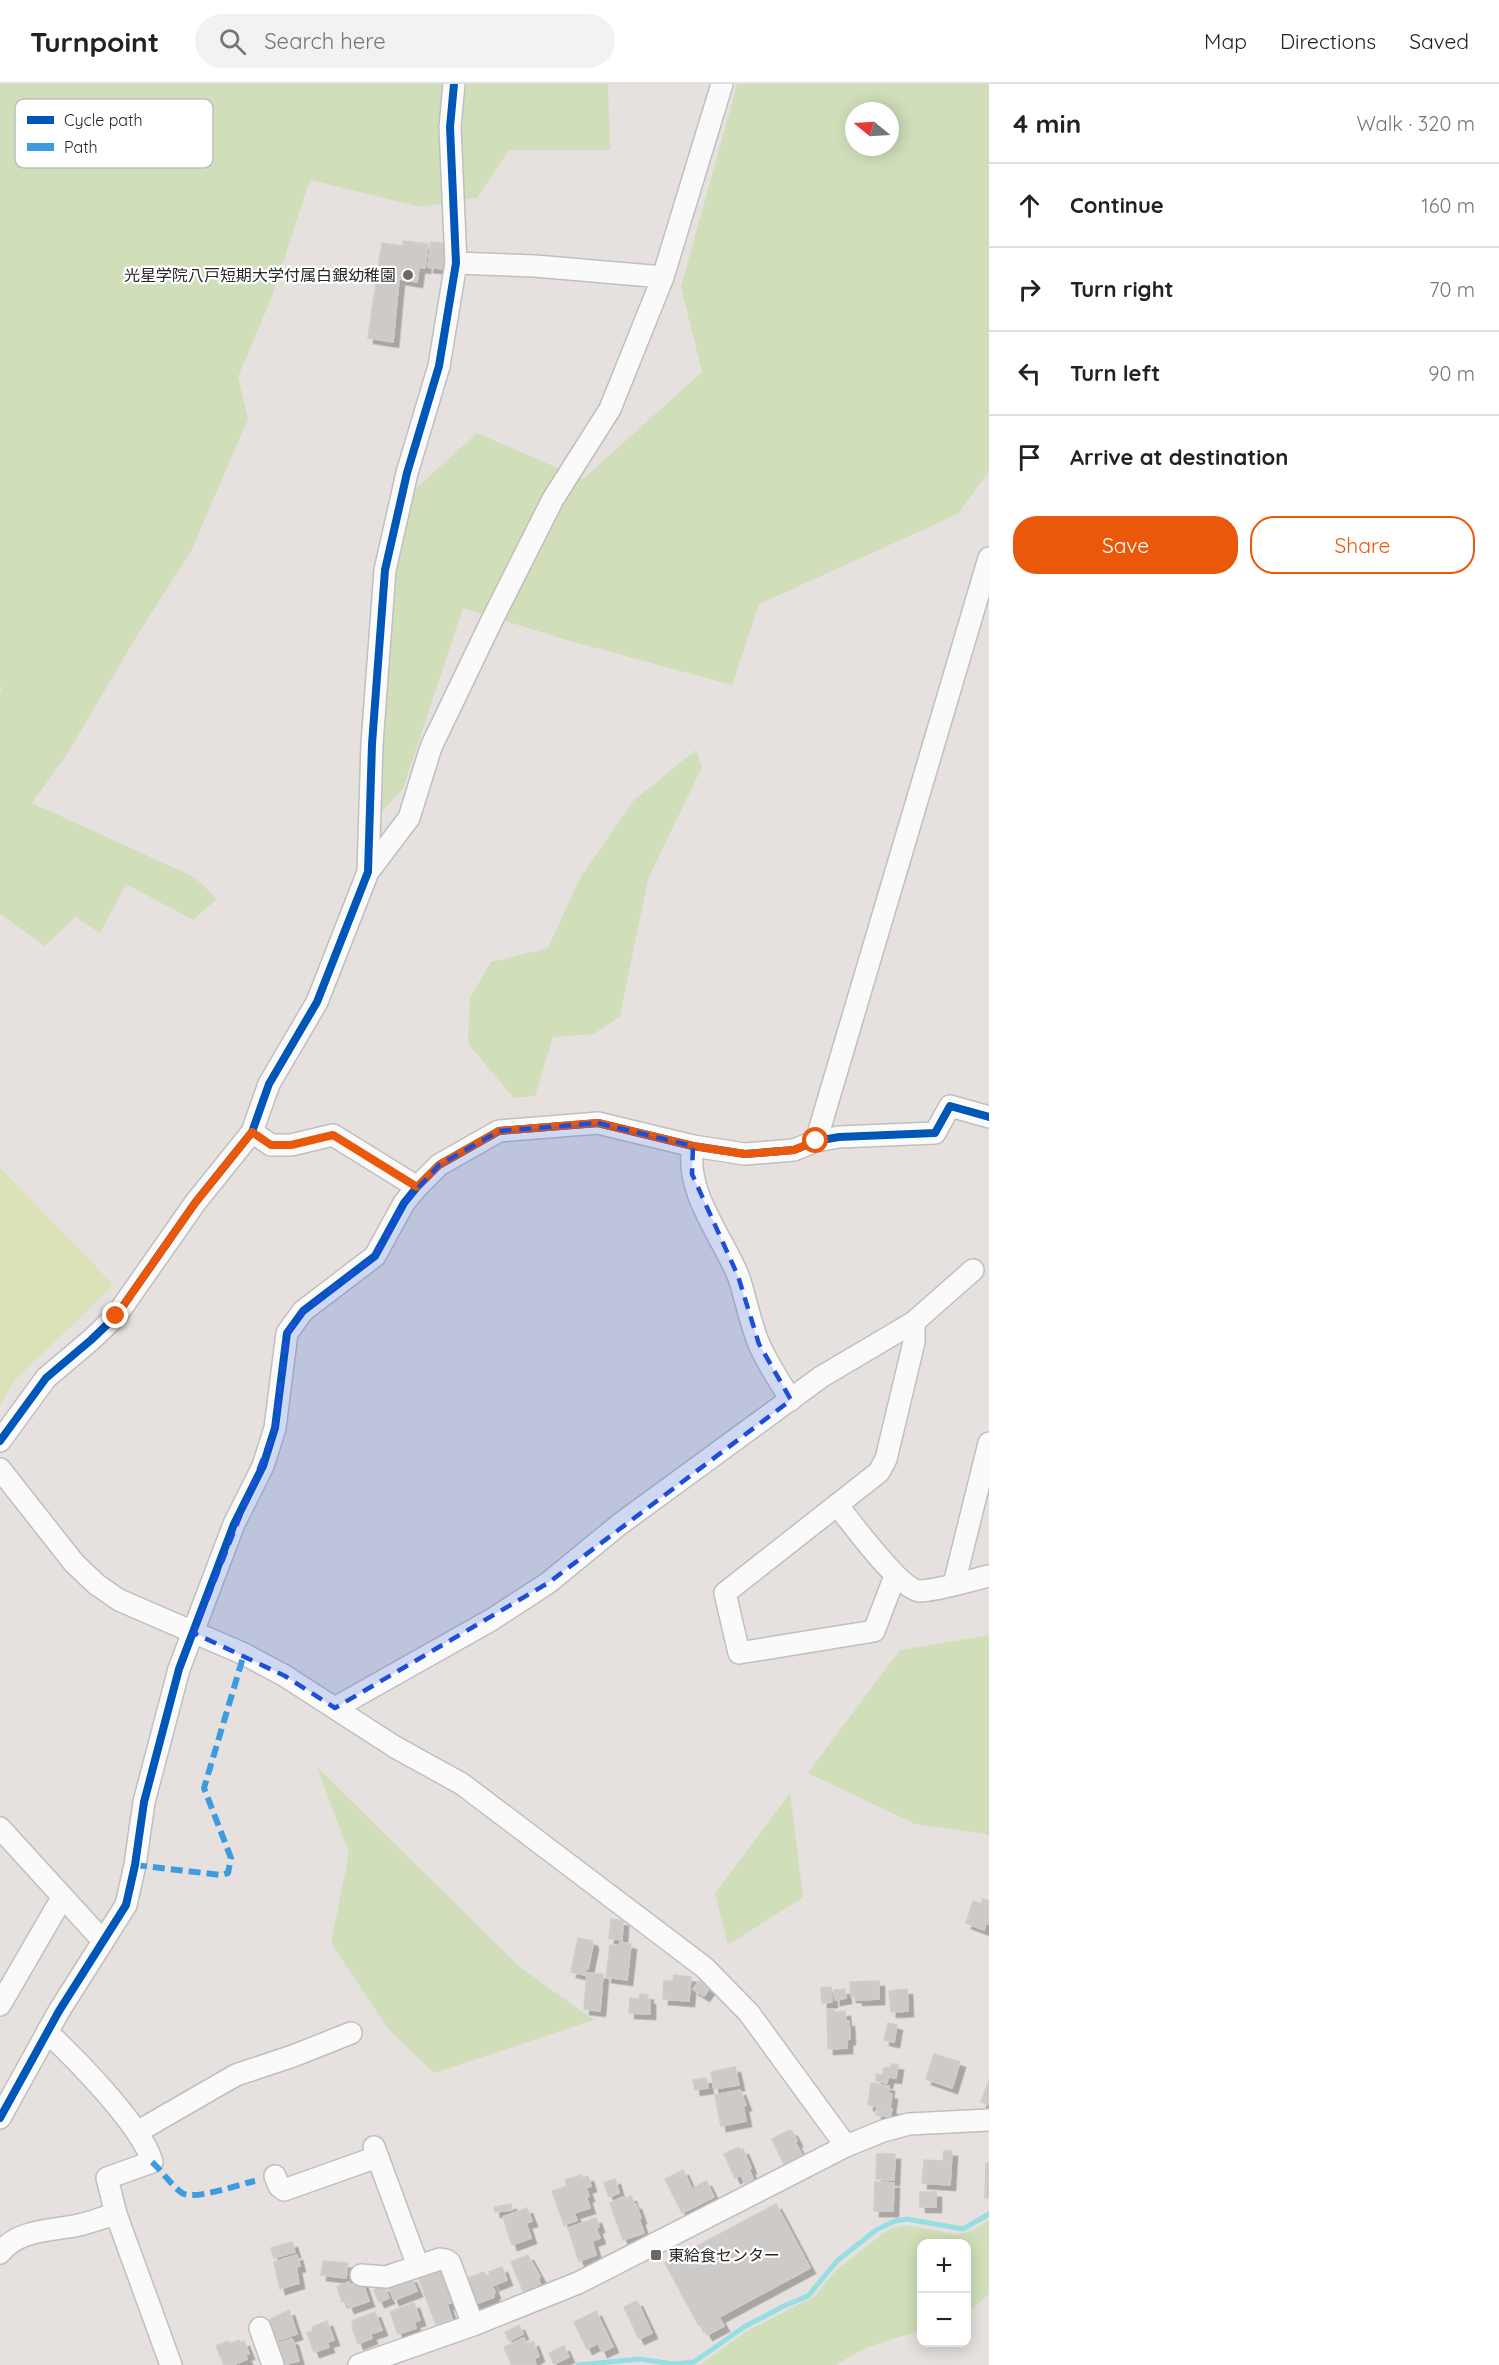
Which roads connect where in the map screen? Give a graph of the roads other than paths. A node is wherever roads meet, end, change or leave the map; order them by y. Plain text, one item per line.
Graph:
1 (454, 84) edge
2 (722, 84) edge
3 (456, 263) junction
4 (663, 277) junction
5 (989, 558) edge
6 (368, 872) junction
7 (989, 1117) edge
8 (252, 1132) junction
9 (816, 1141) junction
10 (693, 1146) junction
11 (417, 1187) junction
12 (973, 1270) dead end
13 (914, 1322) junction
14 (790, 1400) junction
15 (0, 1441) edge
16 (988, 1447) edge
17 (0, 1469) edge
18 (837, 1505) junction
19 (895, 1576) junction
20 (989, 1576) edge
21 (954, 1584) junction
22 (194, 1633) junction
23 (335, 1708) junction
24 (0, 1828) edge
25 (62, 1898) junction
26 (103, 1941) junction
27 (0, 2006) edge
28 (47, 2032) junction
29 (351, 2033) dead end
30 (0, 2118) edge
31 (989, 2120) edge
32 (137, 2132) junction
33 (846, 2146) junction
34 (275, 2176) dead end
35 (116, 2214) junction
36 (0, 2253) edge
37 (418, 2266) junction
38 (361, 2275) dead end
39 (473, 2325) junction
40 (260, 2328) dead end
41 (171, 2365) edge
42 (273, 2365) edge
43 (359, 2365) edge

1 - 3 street
2 - 4 street
3 - 4 street
3 - 6 street
4 - 6 street
5 - 9 street
6 - 8 street
7 - 9 street
8 - 11 street
8 - 15 street
9 - 10 street
10 - 11 street
10 - 14 street
11 - 22 street
12 - 13 street
13 - 14 street
13 - 18 street
14 - 23 street
16 - 21 street
17 - 22 street
18 - 19 street
18 - 19 street
19 - 21 street
20 - 21 street
22 - 23 street
22 - 26 street
23 - 33 street
24 - 25 street
25 - 26 street
25 - 27 street
26 - 28 street
28 - 30 street
28 - 32 street
29 - 32 street
31 - 33 street
32 - 35 street
33 - 39 street
34 - 37 street
35 - 36 street
35 - 41 street
37 - 38 street
37 - 39 street
39 - 43 street
40 - 42 street

